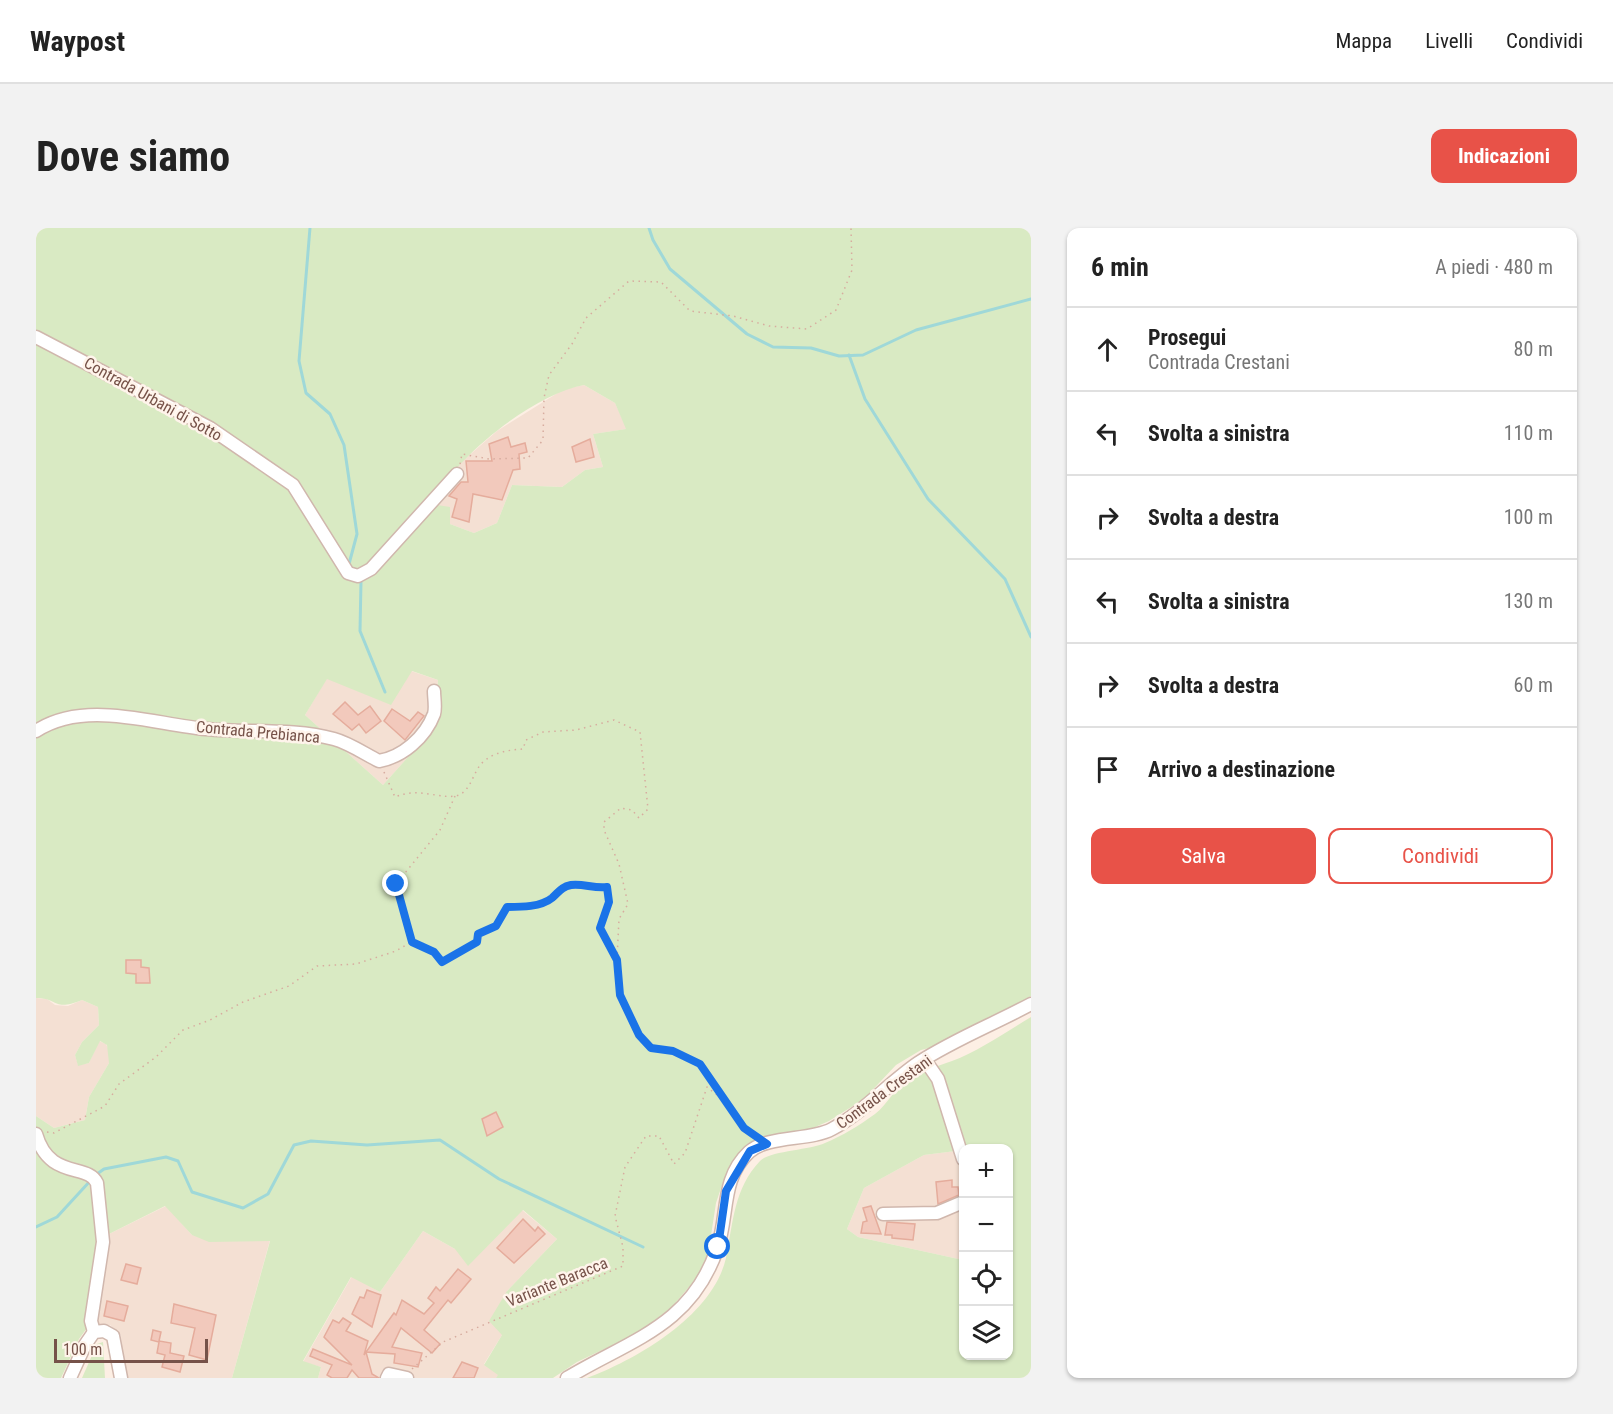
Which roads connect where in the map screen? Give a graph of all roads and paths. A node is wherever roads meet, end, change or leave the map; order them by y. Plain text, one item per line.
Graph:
1 (851, 228) edge
2 (36, 337) edge
3 (457, 474) joint
4 (434, 691) dead end
5 (36, 731) edge
6 (379, 761) junction
7 (455, 796) junction
8 (412, 942) junction
9 (617, 960) junction
10 (1031, 1004) edge
11 (925, 1060) junction
12 (726, 1101) junction
13 (41, 1132) edge
14 (767, 1144) junction
15 (959, 1147) edge
16 (959, 1204) edge
17 (883, 1214) dead end
18 (94, 1332) junction
19 (406, 1377) edge
20 (70, 1378) edge
21 (121, 1378) edge
22 (387, 1378) edge
23 (567, 1378) edge

1 - 3 path
2 - 3 street, Contrada Urbani di Sotto
4 - 6 street
5 - 6 street, Contrada Prebianca
6 - 7 path
7 - 8 path
7 - 9 path
8 - 9 path
8 - 13 path
9 - 12 path
10 - 11 street, Contrada Crestani
11 - 14 street, Contrada Crestani
11 - 15 street
12 - 14 path
12 - 19 path, Variante Baracca
13 - 18 street
14 - 23 street, Contrada Crestani
16 - 17 street
18 - 20 street
18 - 21 street
19 - 22 street

